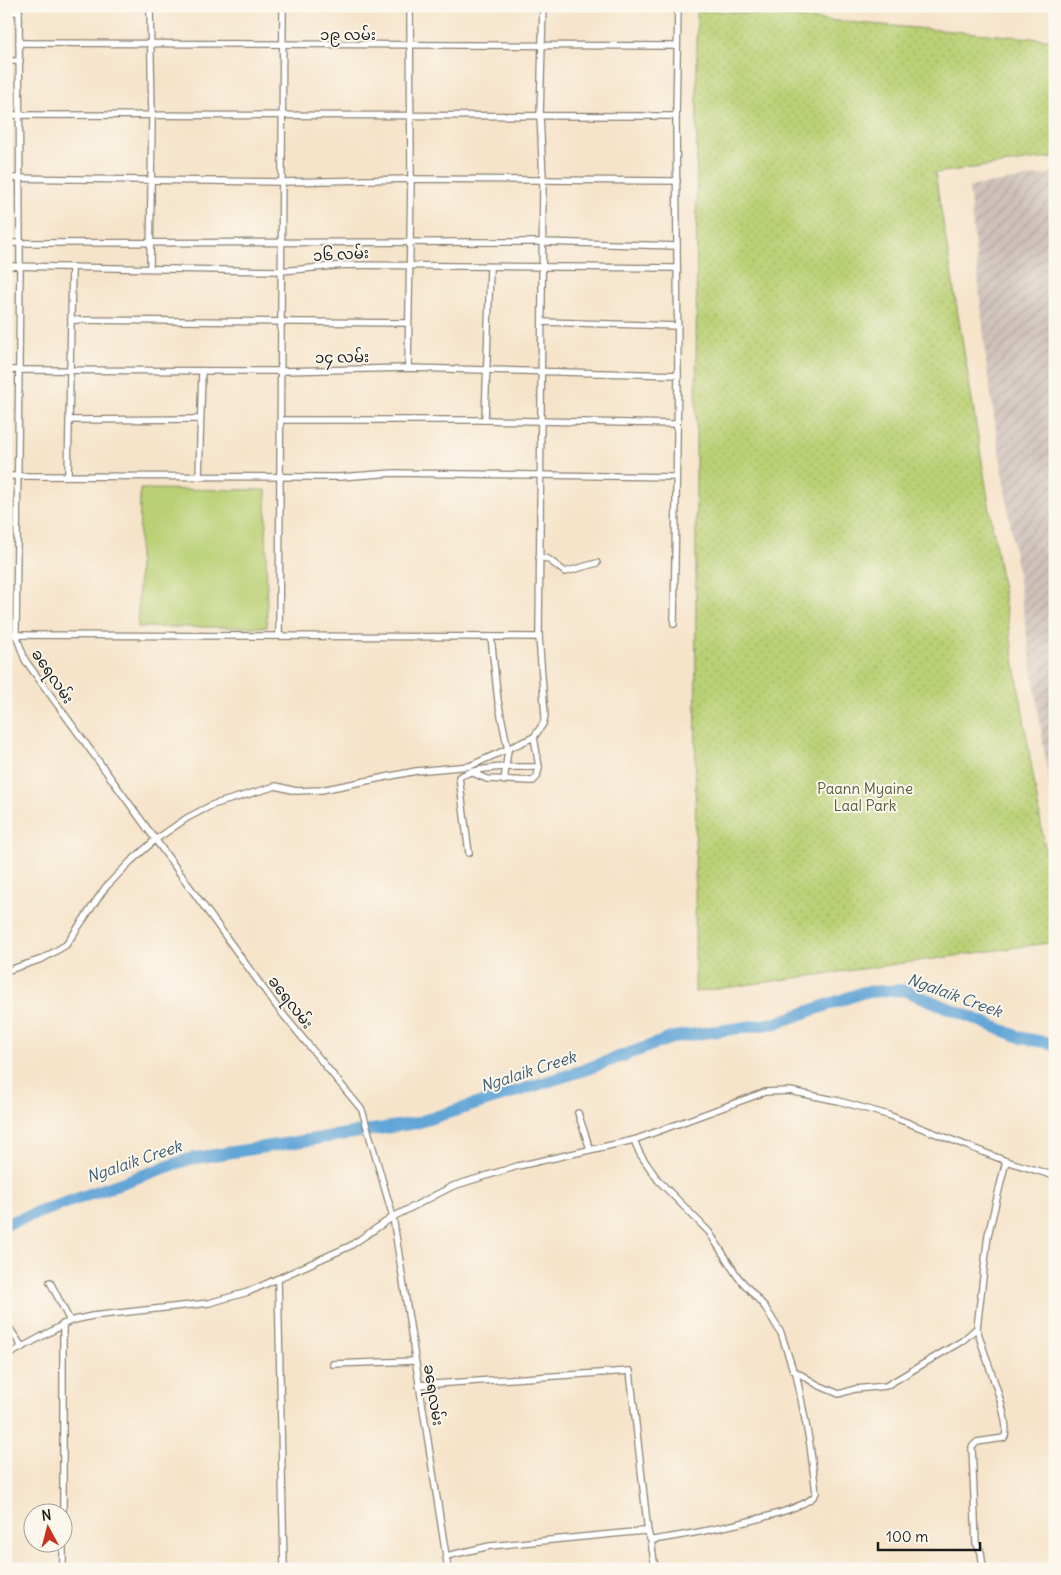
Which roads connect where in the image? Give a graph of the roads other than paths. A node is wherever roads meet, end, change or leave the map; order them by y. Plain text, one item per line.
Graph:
1 (150, 6) edge
2 (283, 6) edge
3 (410, 6) edge
4 (543, 6) edge
5 (678, 6) edge
6 (1047, 6) edge
7 (1055, 7) edge
8 (19, 9) edge
9 (6, 12) edge
10 (151, 43) junction
11 (19, 44) junction
12 (283, 46) junction
13 (677, 46) junction
14 (410, 47) junction
15 (540, 47) junction
16 (6, 61) edge
17 (20, 61) junction
18 (410, 114) junction
19 (6, 115) edge
20 (21, 115) junction
21 (540, 115) junction
22 (152, 116) junction
23 (283, 116) junction
24 (676, 116) junction
25 (6, 178) edge
26 (20, 178) junction
27 (411, 179) junction
28 (543, 179) junction
29 (152, 180) junction
30 (677, 181) junction
31 (283, 182) junction
32 (410, 241) junction
33 (542, 242) junction
34 (6, 243) edge
35 (20, 243) junction
36 (150, 243) junction
37 (282, 243) junction
38 (677, 246) junction
39 (409, 265) junction
40 (6, 266) edge
41 (20, 266) junction
42 (72, 267) junction
43 (542, 267) junction
44 (150, 268) junction
45 (490, 268) junction
46 (676, 268) junction
47 (282, 271) junction
48 (72, 320) junction
49 (281, 322) junction
50 (542, 322) junction
51 (408, 323) junction
52 (678, 326) junction
53 (408, 368) junction
54 (6, 370) edge
55 (18, 370) junction
56 (70, 370) junction
57 (202, 371) junction
58 (282, 371) junction
59 (488, 371) junction
60 (540, 372) junction
61 (678, 375) junction
62 (199, 418) junction
63 (70, 420) junction
64 (281, 420) junction
65 (485, 420) junction
66 (540, 422) junction
67 (676, 424) junction
68 (539, 475) junction
69 (6, 476) edge
70 (18, 476) junction
71 (68, 476) junction
72 (281, 476) junction
73 (198, 477) junction
74 (676, 477) junction
75 (539, 557) junction
76 (597, 563) dead end
77 (674, 624) dead end
78 (279, 634) junction
79 (6, 635) edge
80 (16, 635) junction
81 (491, 636) junction
82 (539, 637) junction
83 (534, 737) junction
84 (508, 750) junction
85 (507, 767) junction
86 (538, 767) junction
87 (470, 769) junction
88 (504, 781) junction
89 (156, 840) junction
90 (469, 852) dead end
91 (6, 971) edge
92 (578, 1113) dead end
93 (634, 1140) junction
94 (590, 1149) junction
95 (1006, 1161) junction
96 (1055, 1176) edge
97 (393, 1217) junction
98 (278, 1280) junction
99 (50, 1282) dead end
100 (70, 1320) junction
101 (6, 1323) edge
102 (63, 1324) junction
103 (977, 1328) junction
104 (22, 1347) junction
105 (6, 1356) edge
106 (415, 1360) junction
107 (333, 1364) dead end
108 (796, 1373) junction
109 (419, 1386) junction
110 (648, 1532) junction
111 (651, 1540) junction
112 (446, 1556) junction
113 (63, 1569) edge
114 (284, 1569) edge
115 (448, 1569) edge
116 (655, 1569) edge
117 (983, 1569) edge

1 - 10 street
2 - 12 street
3 - 14 street
4 - 15 street
5 - 13 street
6 - 7 main road
8 - 9 street
8 - 11 street, ခရေလမ်း
10 - 11 street, ၁၉ လမ်း
10 - 12 street, ၁၉ လမ်း
10 - 22 street
11 - 17 street, ခရေလမ်း
12 - 14 street, ၁၉ လမ်း
12 - 23 street
13 - 15 street, ၁၉ လမ်း
13 - 24 street
14 - 15 street, ၁၉ လမ်း
14 - 18 street
15 - 21 street
16 - 17 street
17 - 20 street, ခရေလမ်း
18 - 21 street
18 - 23 street
18 - 27 street
19 - 20 street
20 - 22 street
20 - 26 street, ခရေလမ်း
21 - 24 street
21 - 28 street
22 - 23 street
22 - 29 street
23 - 31 street
24 - 30 street
25 - 26 street
26 - 29 street
26 - 35 street, ခရေလမ်း
27 - 28 street
27 - 31 street
27 - 32 street
28 - 30 street
28 - 33 street
29 - 31 street
29 - 36 street
30 - 38 street
31 - 37 street
32 - 33 street
32 - 37 street
32 - 39 street
33 - 38 street
33 - 43 street
34 - 35 street
35 - 36 street
35 - 41 street, ခရေလမ်း
36 - 37 street
36 - 44 street
37 - 47 street
38 - 46 street
39 - 45 street, ၁၆ လမ်း
39 - 47 street, ၁၆ လမ်း
39 - 51 street
40 - 41 street, ၁၆ လမ်း
41 - 42 street, ၁၆ လမ်း
41 - 55 street, ခရေလမ်း
42 - 44 street, ၁၆ လမ်း
42 - 48 street
43 - 45 street, ၁၆ လမ်း
43 - 46 street, ၁၆ လမ်း
43 - 50 street
44 - 47 street, ၁၆ လမ်း
45 - 59 street
46 - 52 street
47 - 49 street
48 - 49 street
48 - 56 street
49 - 51 street
49 - 58 street
50 - 52 street
50 - 60 street
51 - 53 street
52 - 61 street
53 - 58 street, ၁၄ လမ်း
53 - 59 street, ၁၄ လမ်း
54 - 55 street, ၁၄ လမ်း
55 - 56 street, ၁၄ လမ်း
55 - 70 street, ခရေလမ်း
56 - 57 street, ၁၄ လမ်း
56 - 63 street
57 - 58 street, ၁၄ လမ်း
57 - 62 street
58 - 64 street
59 - 60 street, ၁၄ လမ်း
59 - 65 street
60 - 61 street, ၁၄ လမ်း
60 - 66 street
61 - 67 street
62 - 63 street
62 - 73 street
63 - 71 street
64 - 65 street
64 - 72 street
65 - 66 street
66 - 67 street
66 - 68 street
67 - 74 street
68 - 72 street
68 - 74 street
68 - 75 street
69 - 70 street
70 - 71 street
70 - 80 street, ခရေလမ်း
71 - 73 street
72 - 73 street
72 - 78 street
74 - 77 street
75 - 76 street
75 - 82 street
78 - 80 street
78 - 81 street
79 - 80 street
80 - 89 street, ခရေလမ်း
81 - 82 street
81 - 84 street
82 - 83 street
83 - 84 street
83 - 86 street
84 - 85 street
84 - 87 street
85 - 86 street
85 - 87 street
85 - 88 street
86 - 88 street
87 - 88 street
87 - 89 street
87 - 90 street
89 - 91 street
89 - 97 street, ခရေလမ်း
92 - 94 street
93 - 94 street
93 - 95 street
93 - 108 street
94 - 97 street
95 - 96 street
95 - 103 street
97 - 98 street
97 - 106 street, ခရေလမ်း
98 - 100 street
98 - 114 street
99 - 100 street
100 - 102 street
101 - 104 street
102 - 104 street
102 - 113 street
103 - 108 street
103 - 117 street
104 - 105 street
106 - 107 street
106 - 109 street, ခရေလမ်း
108 - 111 street
109 - 110 street
109 - 112 street, ခရေလမ်း
110 - 111 street
110 - 112 street
111 - 116 street
112 - 115 street, ခရေလမ်း

